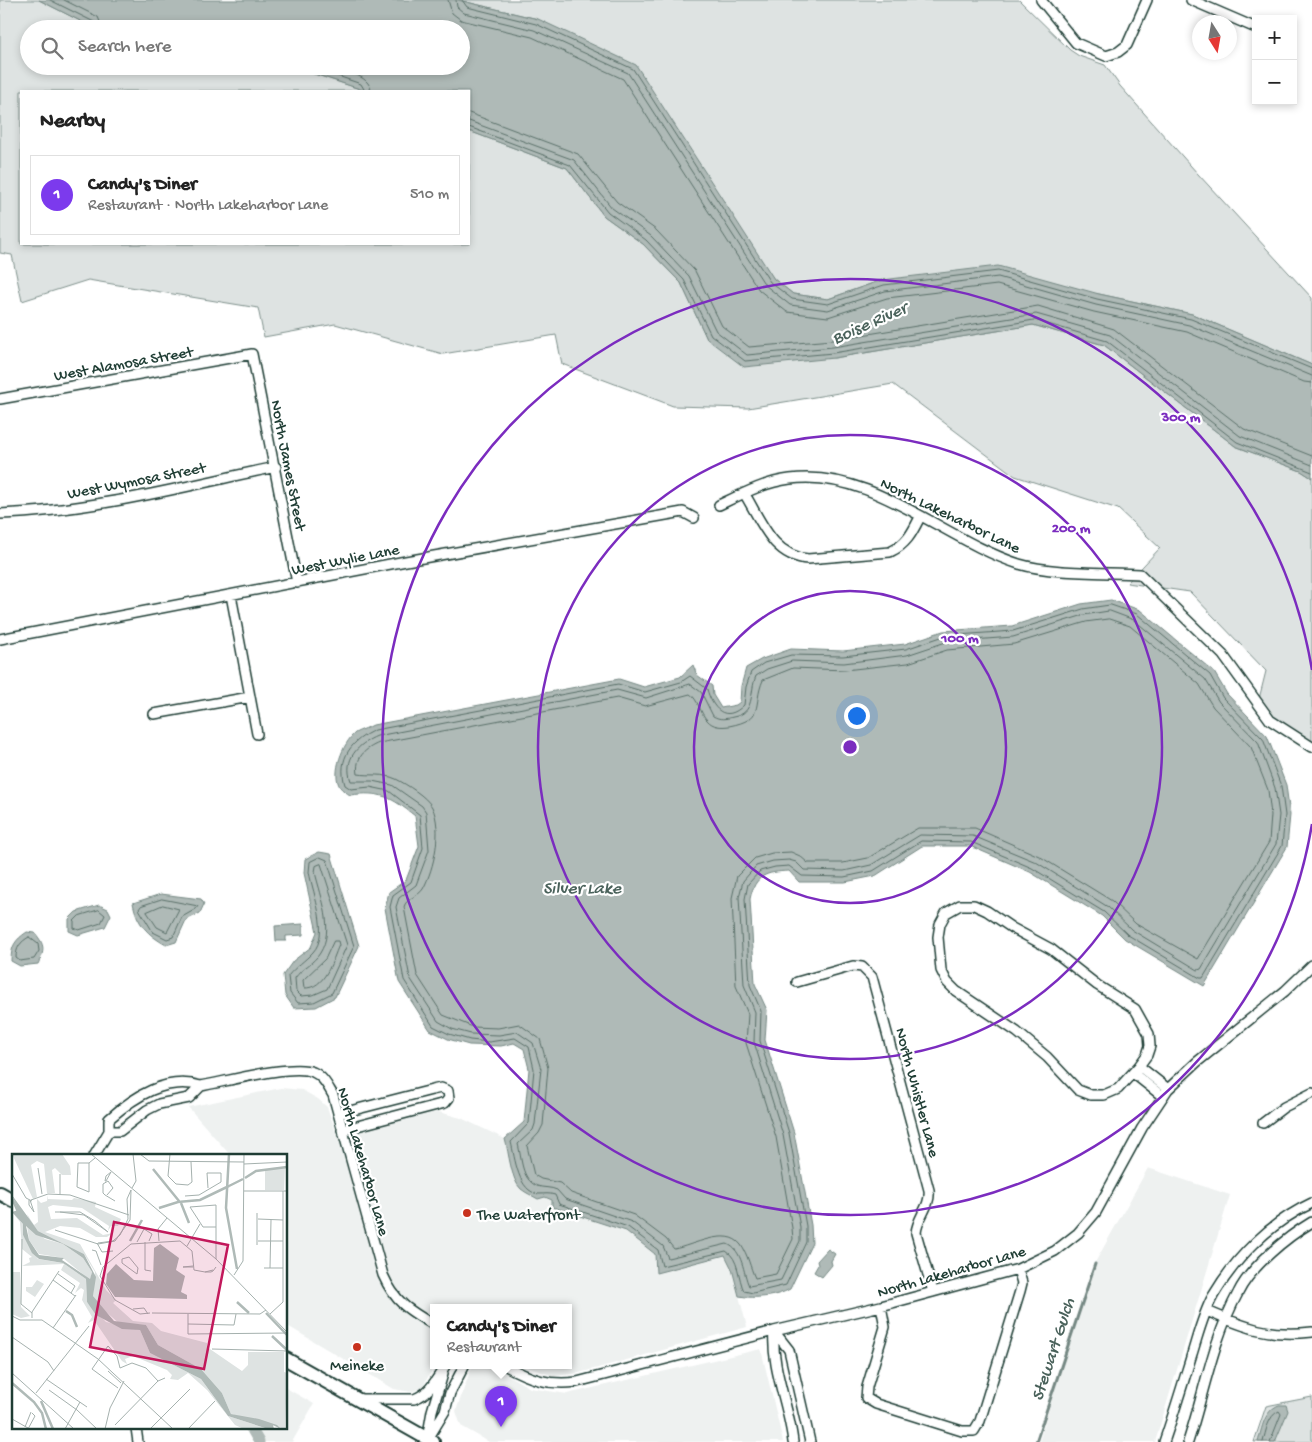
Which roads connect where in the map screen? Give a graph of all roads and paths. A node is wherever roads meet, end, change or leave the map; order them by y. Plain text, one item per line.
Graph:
1 (1041, 0) edge
2 (1147, 0) edge
3 (1190, 0) edge
4 (1252, 26) edge
5 (252, 354) joint
6 (0, 399) edge
7 (276, 467) junction
8 (744, 493) junction
9 (719, 505) dead end
10 (0, 514) edge
11 (920, 517) junction
12 (694, 518) dead end
13 (298, 583) junction
14 (231, 595) junction
15 (0, 639) edge
16 (250, 697) junction
17 (154, 714) dead end
18 (257, 734) dead end
19 (1312, 747) edge
20 (1312, 965) edge
21 (797, 982) dead end
22 (1136, 1070) junction
23 (201, 1086) junction
24 (1165, 1093) junction
25 (1312, 1093) edge
26 (338, 1114) junction
27 (1263, 1123) dead end
28 (342, 1130) junction
29 (109, 1131) junction
30 (95, 1154) edge
31 (0, 1193) edge
32 (12, 1200) edge
33 (1312, 1203) edge
34 (1312, 1222) edge
35 (1018, 1269) junction
36 (933, 1292) junction
37 (881, 1306) junction
38 (1208, 1311) junction
39 (1226, 1319) junction
40 (430, 1322) edge
41 (774, 1331) junction
42 (1312, 1332) edge
43 (288, 1360) edge
44 (443, 1369) edge
45 (444, 1369) edge
46 (462, 1369) edge
47 (512, 1369) edge
48 (357, 1399) junction
49 (429, 1441) edge
50 (793, 1442) edge
51 (810, 1442) edge
52 (1164, 1442) edge
53 (1188, 1442) edge

1 - 2 street
3 - 4 street
5 - 6 street, West Alamosa Street
5 - 7 street, North James Street
7 - 10 street, West Wymosa Street
7 - 13 street, North James Street
8 - 9 street, North Lakeharbor Lane
8 - 11 street, North Lakeharbor Lane
8 - 11 street
11 - 19 street, North Lakeharbor Lane
12 - 13 street, West Wylie Lane
13 - 14 street, West Wylie Lane
14 - 15 street, West Wylie Lane
14 - 16 street
16 - 17 street
16 - 18 street
20 - 24 street, North Lakeharbor Lane
21 - 36 street, North Whistler Lane
22 - 22 street
22 - 24 street
23 - 26 street, North Lakeharbor Lane
23 - 29 street, North Lakeharbor Lane
23 - 29 street, North Lakeharbor Lane
24 - 35 street, North Lakeharbor Lane
25 - 27 street
26 - 28 street, North Lakeharbor Lane
26 - 28 street
28 - 40 street, North Lakeharbor Lane
29 - 30 street, North Lakeharbor Lane
31 - 32 main road
33 - 38 street
34 - 39 street
35 - 36 street, North Lakeharbor Lane
35 - 37 street
36 - 37 street, North Lakeharbor Lane
37 - 41 street, North Lakeharbor Lane
38 - 39 street
38 - 52 street
39 - 42 street
39 - 53 street
41 - 47 street, North Lakeharbor Lane
41 - 50 street
41 - 51 street
43 - 48 main road
44 - 48 street
45 - 49 street
46 - 49 street
48 - 49 main road

